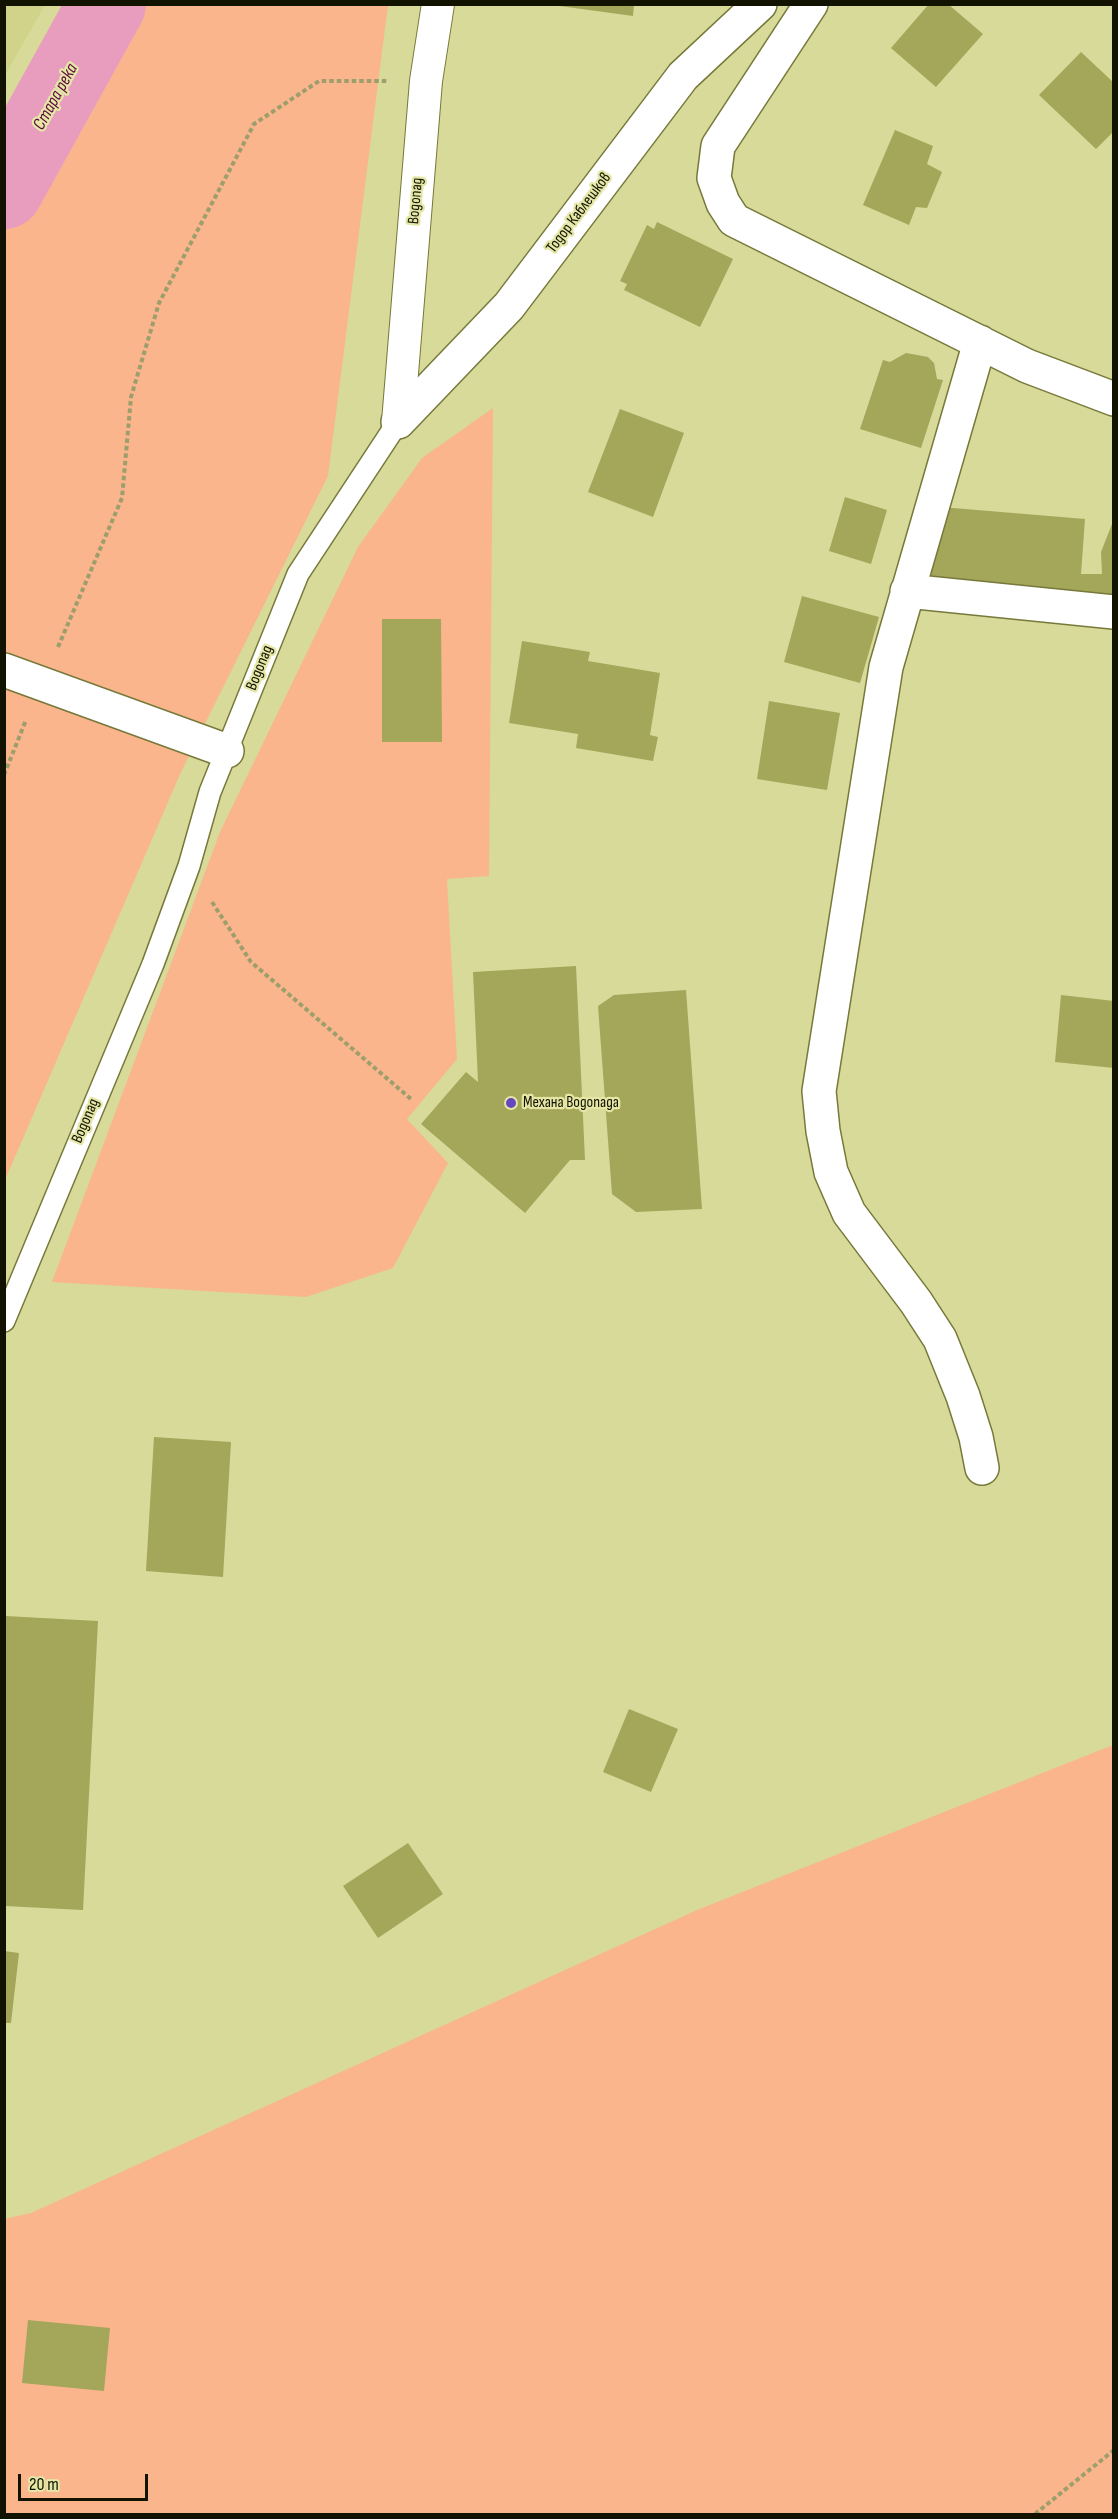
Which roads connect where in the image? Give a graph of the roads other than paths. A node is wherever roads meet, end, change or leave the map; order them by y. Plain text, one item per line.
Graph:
1 (438, 4) edge
2 (760, 4) edge
3 (811, 4) edge
4 (980, 342) junction
5 (1113, 399) edge
6 (398, 423) junction
7 (907, 591) junction
8 (1113, 612) edge
9 (4, 670) edge
10 (227, 751) junction
11 (4, 1321) edge
12 (982, 1468) dead end

1 - 6 street, Водопад
2 - 6 street, Тодор Каблешков
3 - 4 street
4 - 5 street
4 - 7 street
6 - 10 lane, Водопад
7 - 8 street
7 - 12 street
9 - 10 street
10 - 11 lane, Водопад

